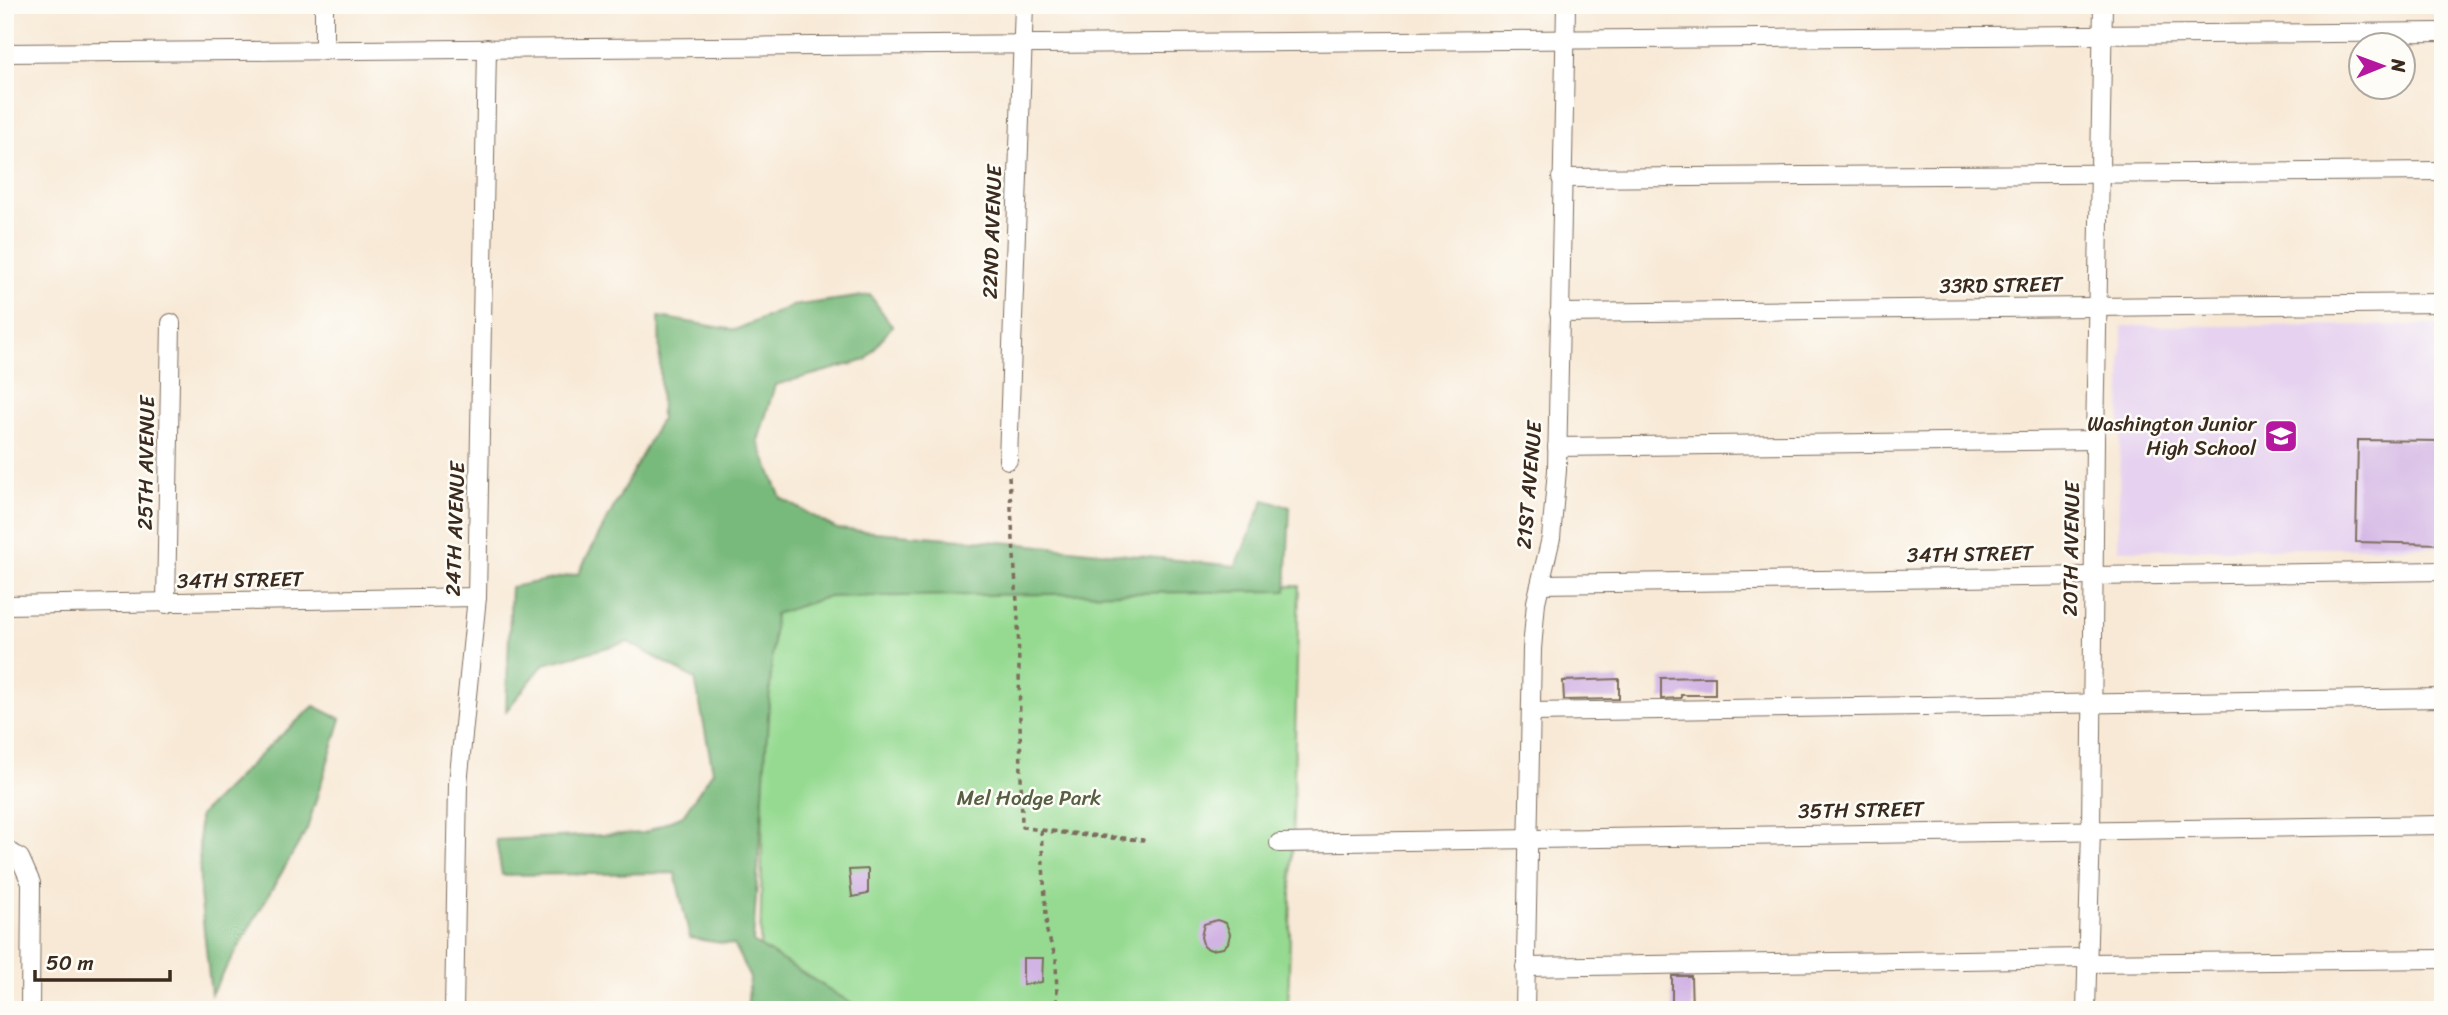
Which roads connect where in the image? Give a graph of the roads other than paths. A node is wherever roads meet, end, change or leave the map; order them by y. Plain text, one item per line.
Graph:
1 (324, 5) edge
2 (1024, 5) edge
3 (1566, 5) edge
4 (2104, 5) edge
5 (2443, 32) edge
6 (2103, 34) junction
7 (1565, 40) junction
8 (1023, 43) junction
9 (487, 48) junction
10 (324, 51) junction
11 (5, 53) edge
12 (2443, 171) edge
13 (2101, 174) junction
14 (1561, 178) junction
15 (2443, 303) edge
16 (2098, 307) junction
17 (1559, 313) junction
18 (171, 323) dead end
19 (2095, 440) junction
20 (1557, 447) junction
21 (1008, 460) road end
22 (2443, 572) edge
23 (2094, 575) junction
24 (1541, 584) junction
25 (477, 597) junction
26 (166, 604) junction
27 (5, 605) edge
28 (2443, 698) edge
29 (2092, 705) junction
30 (1531, 712) junction
31 (2443, 825) edge
32 (2091, 830) junction
33 (1529, 838) junction
34 (1279, 843) dead end
35 (13, 853) edge
36 (2443, 959) edge
37 (2086, 960) junction
38 (1525, 967) junction
39 (30, 1010) edge
40 (454, 1010) edge
41 (1525, 1010) edge
42 (2086, 1010) edge

1 - 10 street
2 - 8 street, 22ND AVENUE
3 - 7 street, 21ST AVENUE
4 - 6 street, 20TH AVENUE
5 - 6 street
6 - 7 street
6 - 13 street, 20TH AVENUE
7 - 8 street
7 - 14 street, 21ST AVENUE
8 - 9 street
8 - 21 street, 22ND AVENUE
9 - 10 street
9 - 25 street, 24TH AVENUE
10 - 11 street
12 - 13 street
13 - 14 street
13 - 16 street, 20TH AVENUE
14 - 17 street, 21ST AVENUE
15 - 16 street, 33RD STREET
16 - 17 street, 33RD STREET
16 - 19 street, 20TH AVENUE
17 - 20 street, 21ST AVENUE
18 - 26 street, 25TH AVENUE
19 - 20 street
19 - 23 street, 20TH AVENUE
20 - 24 street, 21ST AVENUE
22 - 23 street, 34TH STREET
23 - 24 street, 34TH STREET
23 - 29 street, 20TH AVENUE
24 - 30 street, 21ST AVENUE
25 - 26 street, 34TH STREET
25 - 40 street, 24TH AVENUE
26 - 27 street, 34TH STREET
28 - 29 street
29 - 30 street
29 - 32 street, 20TH AVENUE
30 - 33 street, 21ST AVENUE
31 - 32 street, 35TH STREET
32 - 33 street, 35TH STREET
32 - 37 street, 20TH AVENUE
33 - 34 street, 35TH STREET
33 - 38 street, 21ST AVENUE
35 - 39 street
36 - 37 street
37 - 38 street
37 - 42 street, 20TH AVENUE
38 - 41 street, 21ST AVENUE

